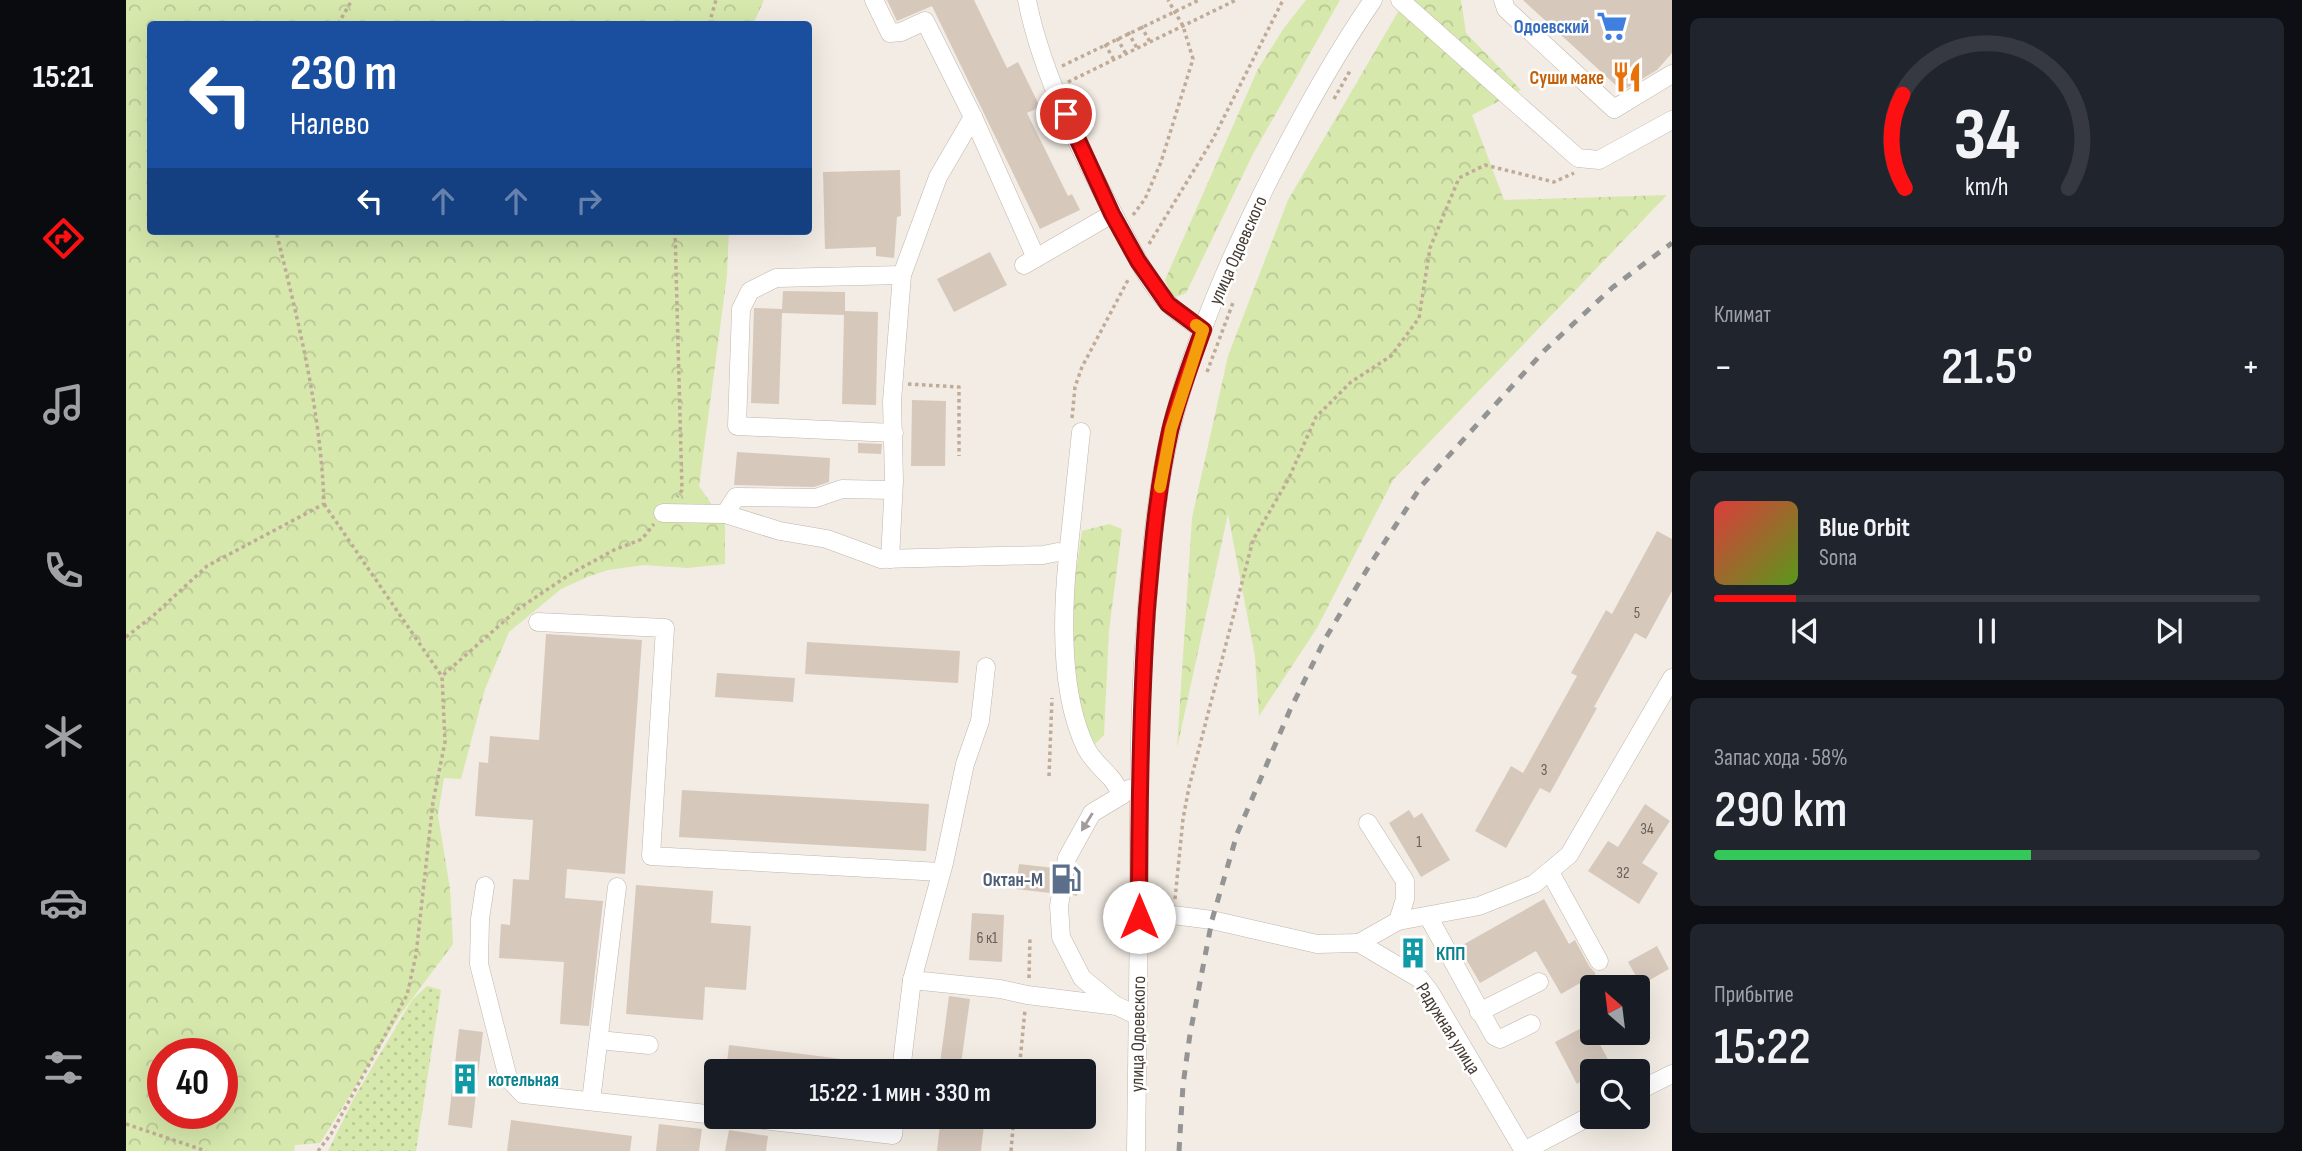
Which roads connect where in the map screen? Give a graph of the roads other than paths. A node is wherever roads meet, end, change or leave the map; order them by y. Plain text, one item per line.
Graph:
1 (874, 0) edge
2 (1027, 0) edge
3 (1373, 0) edge
4 (1400, 0) edge
5 (1503, 0) edge
6 (1672, 74) edge
7 (973, 117) junction
8 (1672, 121) edge
9 (1112, 214) junction
10 (902, 275) junction
11 (1203, 330) junction
12 (1076, 430) road end
13 (894, 433) junction
14 (893, 490) junction
15 (663, 513) dead end
16 (725, 514) junction
17 (1068, 556) junction
18 (890, 559) junction
19 (538, 622) dead end
20 (986, 667) dead end
21 (1672, 678) edge
22 (1139, 779) junction
23 (1122, 795) junction
24 (1368, 823) dead end
25 (942, 872) junction
26 (1550, 872) junction
27 (485, 886) dead end
28 (617, 887) dead end
29 (1428, 916) junction
30 (1139, 917) junction
31 (1398, 921) junction
32 (1359, 943) junction
33 (1599, 961) dead end
34 (912, 980) junction
35 (1539, 982) dead end
36 (1117, 1006) junction
37 (1479, 1012) junction
38 (1138, 1016) junction
39 (1531, 1024) dead end
40 (598, 1040) junction
41 (649, 1045) dead end
42 (902, 1059) edge
43 (1672, 1074) edge
44 (1650, 1085) edge
45 (591, 1101) junction
46 (704, 1114) edge
47 (1580, 1121) edge
48 (841, 1129) edge
49 (894, 1129) edge
50 (1136, 1151) edge
51 (1524, 1151) edge

1 - 7 street
2 - 9 street
3 - 11 street, улица Одоевского
4 - 8 street
5 - 6 street
7 - 9 street
7 - 10 street
9 - 11 street
10 - 13 street
10 - 13 street
11 - 22 street, улица Одоевского
12 - 17 street
13 - 14 street
14 - 16 street
14 - 18 street
15 - 16 street
16 - 18 street
17 - 18 street
17 - 23 street
19 - 25 street
20 - 25 street
21 - 26 street
22 - 23 street
22 - 30 street, улица Одоевского
23 -> 36 street
24 - 31 street
25 - 34 street
26 - 29 street
26 - 33 street
27 - 45 street
28 - 40 street
29 - 31 street
29 - 37 street
30 - 32 street
30 - 38 street, улица Одоевского
31 - 32 street
32 - 51 street, Радужная улица
34 - 36 street
34 - 42 street
35 - 37 street
36 - 38 street
37 - 39 street
38 - 50 street, улица Одоевского
40 - 41 street
40 - 45 street
43 - 44 street
45 - 46 street
47 - 51 street
48 - 49 street

